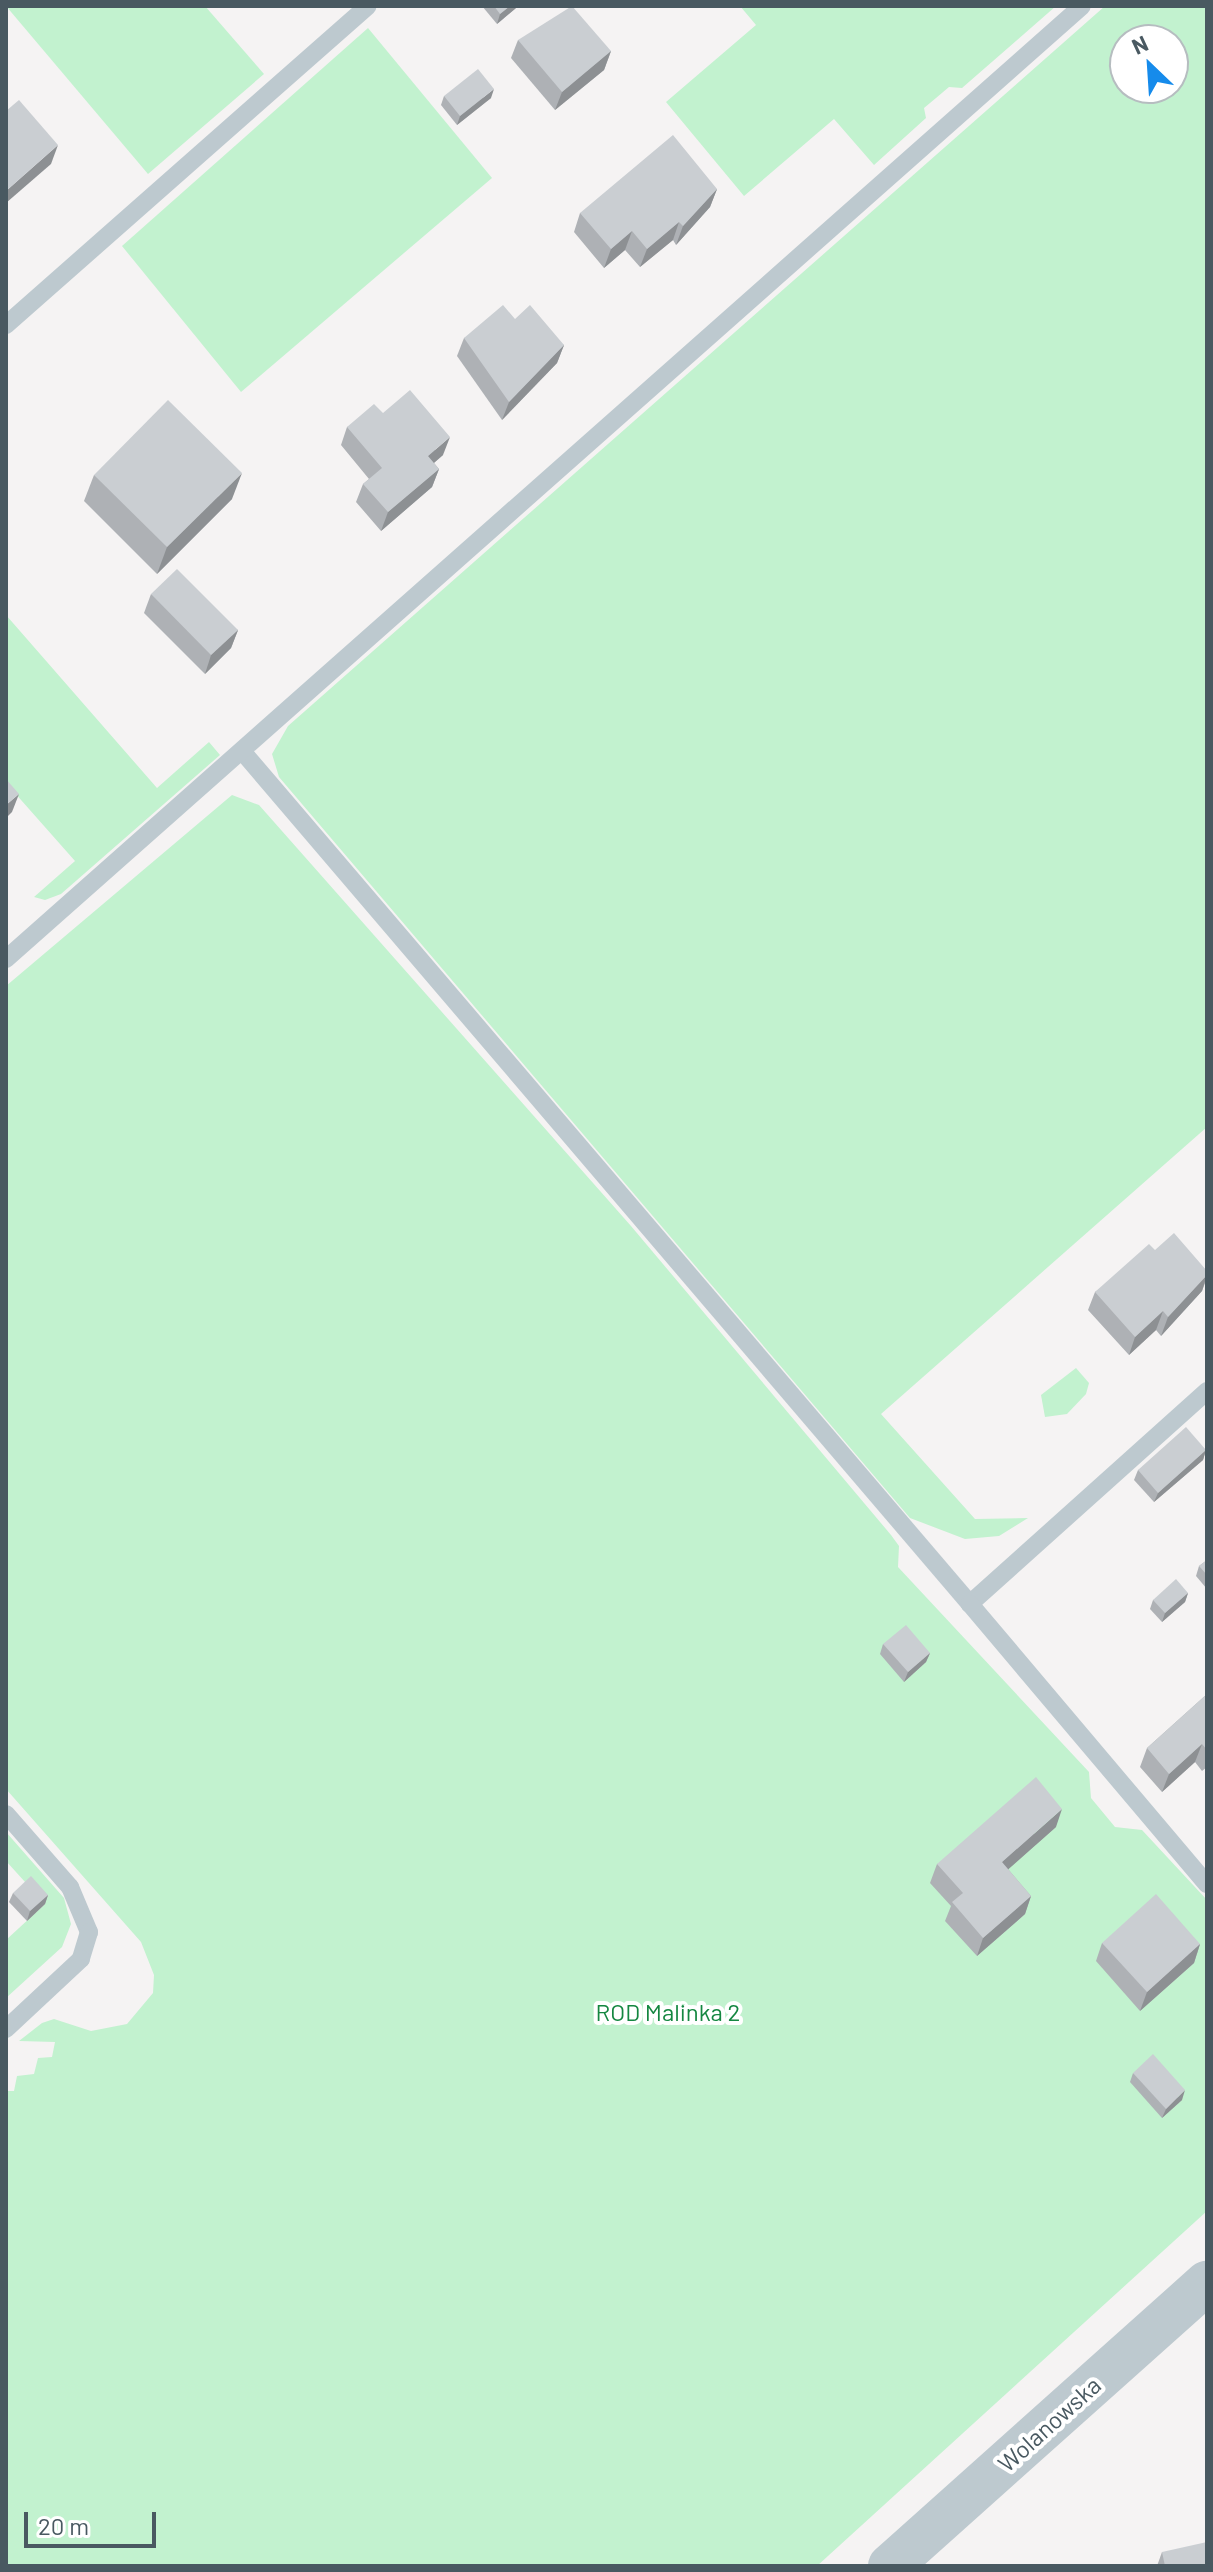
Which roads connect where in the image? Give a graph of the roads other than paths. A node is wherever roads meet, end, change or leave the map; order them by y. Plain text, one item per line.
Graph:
1 (368, 6) edge
2 (1082, 6) edge
3 (6, 325) edge
4 (242, 751) junction
5 (6, 959) edge
6 (1207, 1391) edge
7 (970, 1604) junction
8 (6, 1814) edge
9 (1207, 1884) edge
10 (6, 2029) edge
11 (1207, 2283) edge
12 (890, 2566) edge

1 - 3 lane
2 - 4 lane
4 - 5 lane
4 - 7 lane
6 - 7 lane
7 - 9 lane
8 - 10 lane
11 - 12 street, Wolanowska

